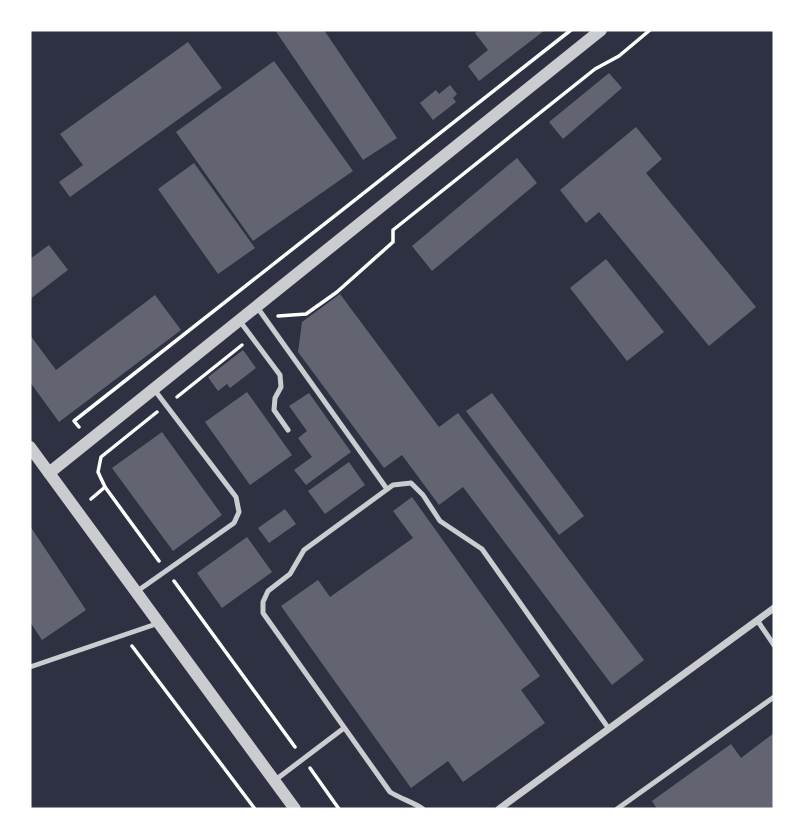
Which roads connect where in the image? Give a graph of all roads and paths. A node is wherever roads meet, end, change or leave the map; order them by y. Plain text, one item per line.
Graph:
1 (571, 30) edge
2 (601, 30) edge
3 (256, 306) junction
4 (239, 320) junction
5 (153, 388) junction
6 (79, 427) dead end
7 (288, 430) dead end
8 (30, 447) edge
9 (49, 473) junction
10 (104, 487) dead end
11 (387, 489) junction
12 (91, 499) dead end
13 (136, 592) junction
14 (774, 608) edge
15 (757, 620) junction
16 (159, 623) junction
17 (129, 642) dead end
18 (774, 645) edge
19 (30, 667) edge
20 (774, 697) edge
21 (344, 728) junction
22 (609, 729) junction
23 (274, 781) junction
24 (255, 809) edge
25 (295, 809) edge
26 (424, 809) edge
27 (499, 809) edge
28 (618, 809) edge

1 - 6 path
2 - 3 street
3 - 4 street
3 - 11 lane
4 - 5 street
4 - 7 lane
5 - 9 street
5 - 13 lane
8 - 9 street
9 - 13 street
10 - 12 path
11 - 21 lane
11 - 22 lane
13 - 16 street
14 - 15 street
15 - 18 lane
15 - 22 street
16 - 19 lane
16 - 23 street
17 - 24 path
20 - 28 lane
21 - 23 lane
21 - 26 lane
22 - 27 street
23 - 25 street

